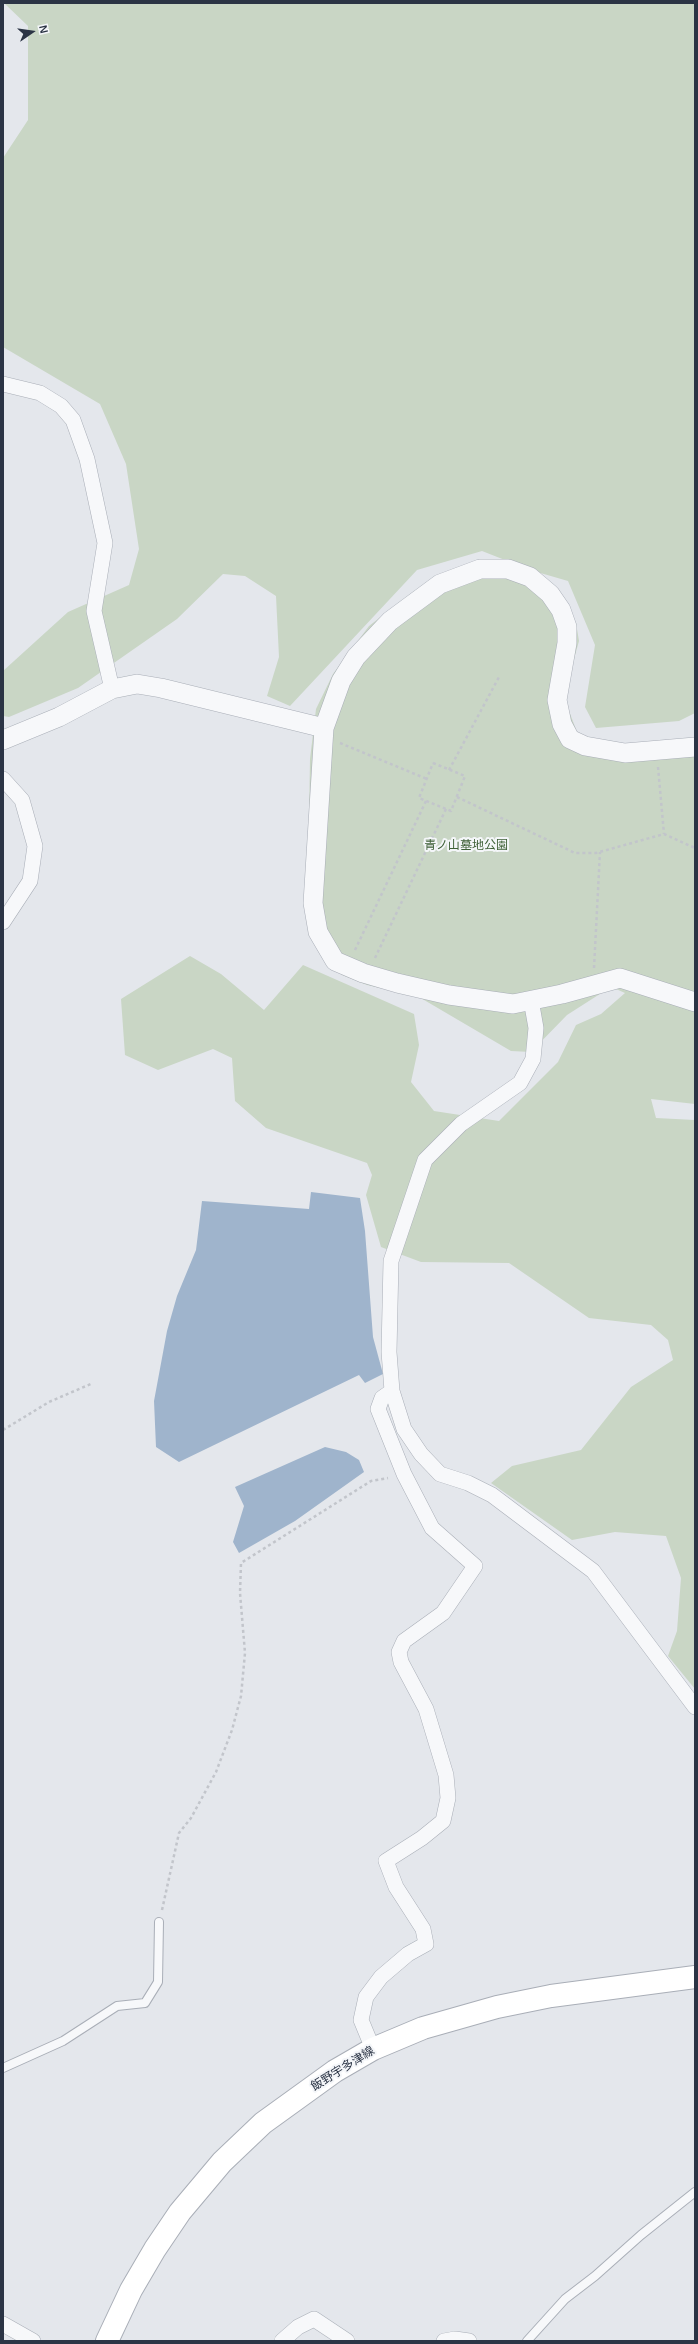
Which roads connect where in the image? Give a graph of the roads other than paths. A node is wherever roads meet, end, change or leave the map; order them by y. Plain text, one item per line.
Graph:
1 (3, 384) edge
2 (112, 689) junction
3 (324, 732) junction
4 (3, 740) edge
5 (695, 747) edge
6 (3, 779) edge
7 (3, 922) edge
8 (531, 1000) junction
9 (695, 1002) edge
10 (392, 1391) junction
11 (695, 1707) edge
12 (159, 1922) road end
13 (695, 1977) edge
14 (373, 2049) junction
15 (3, 2068) edge
16 (695, 2192) edge
17 (3, 2324) edge
18 (33, 2341) edge
19 (107, 2341) edge
20 (282, 2341) edge
21 (347, 2341) edge
22 (444, 2341) edge
23 (469, 2341) edge
24 (527, 2341) edge

1 - 2 street
2 - 3 street
2 - 4 street
3 - 5 street
3 - 8 street
6 - 7 street
8 - 9 street
8 - 10 street
10 - 11 street
10 - 14 street
12 - 15 lane
13 - 14 main road, 飯野宇多津線
14 - 19 main road, 飯野宇多津線
16 - 24 lane
17 - 18 street
20 - 21 street
22 - 23 street

